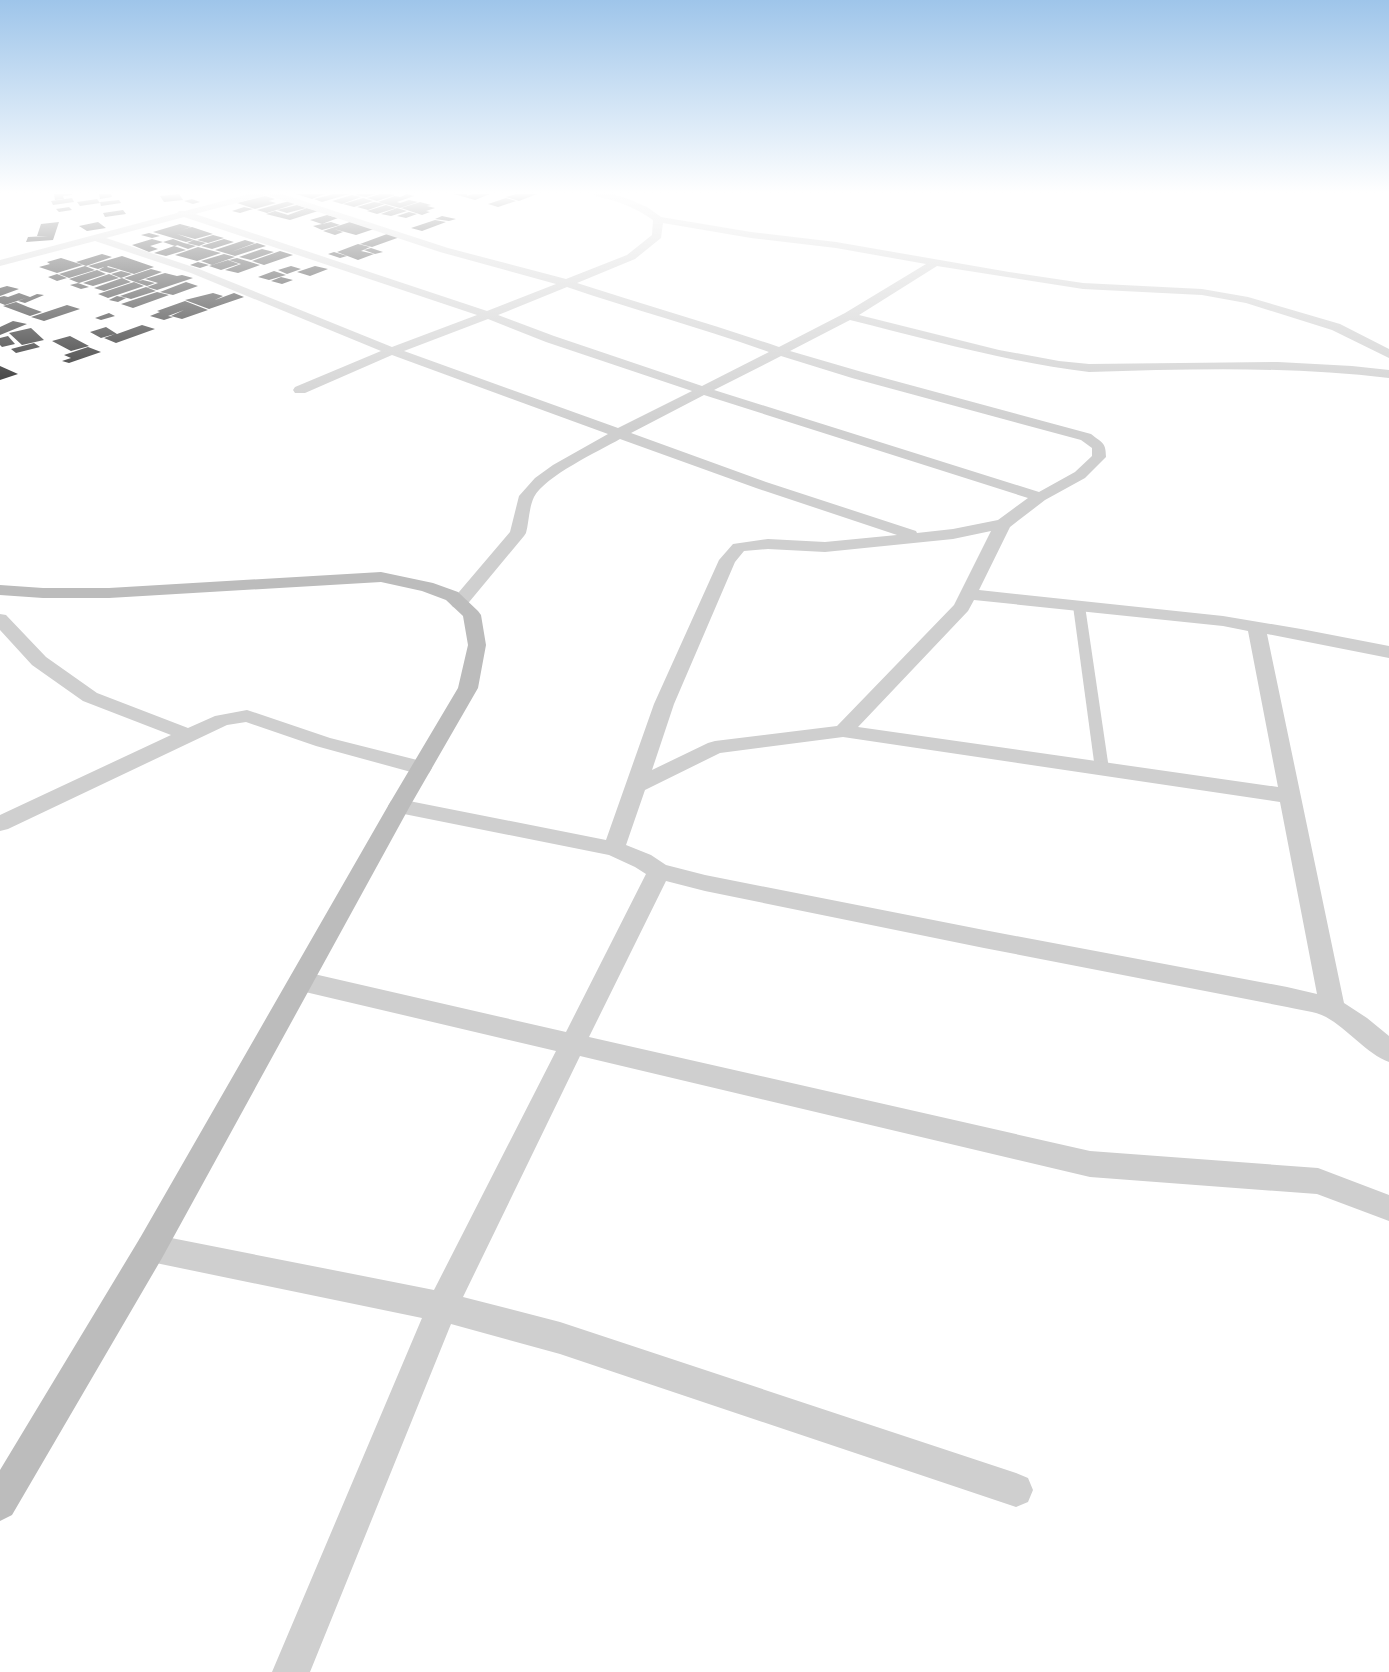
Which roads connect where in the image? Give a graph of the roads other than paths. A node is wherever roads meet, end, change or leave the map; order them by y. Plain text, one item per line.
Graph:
1 (198, 272) edge
2 (359, 272) edge
3 (525, 272) edge
4 (592, 272) edge
5 (920, 272) edge
6 (992, 272) edge
7 (566, 283) junction
8 (488, 315) junction
9 (849, 316) junction
10 (392, 351) junction
11 (781, 352) junction
12 (1389, 354) edge
13 (1389, 374) edge
14 (300, 390) dead end
15 (704, 391) junction
16 (620, 434) junction
17 (1040, 497) junction
18 (1004, 524) junction
19 (917, 537) junction
20 (0, 590) edge
21 (969, 594) junction
22 (459, 602) junction
23 (1079, 606) junction
24 (0, 619) edge
25 (1256, 626) junction
26 (1389, 652) edge
27 (843, 731) junction
28 (188, 734) junction
29 (422, 768) junction
30 (1102, 769) junction
31 (635, 786) junction
32 (1290, 796) junction
33 (399, 806) junction
34 (0, 824) edge
35 (614, 849) junction
36 (660, 871) junction
37 (301, 981) junction
38 (1332, 1008) junction
39 (574, 1043) junction
40 (1389, 1052) edge
41 (1389, 1208) edge
42 (151, 1248) junction
43 (442, 1307) junction
44 (1016, 1490) dead end
45 (0, 1503) edge
46 (291, 1672) edge

1 - 10 street
2 - 8 street
3 - 7 street
4 - 7 street
5 - 9 street
6 - 12 street
7 - 8 street
7 - 11 street
8 - 10 street
8 - 15 street
9 - 11 street
9 - 13 street
10 - 14 street
10 - 16 street
11 - 15 street
11 - 17 street
15 - 16 street
15 - 17 street
16 - 19 street
16 - 22 street
17 - 18 street
18 - 19 street
18 - 21 street
19 - 31 street
20 - 22 street
21 - 23 street
21 - 27 street
22 - 29 street
23 - 25 street
23 - 30 lane
24 - 28 street
25 - 26 street
25 - 32 street
27 - 30 street
27 - 31 street
28 - 29 street
28 - 34 street
29 - 33 street
30 - 32 street
31 - 35 street
32 - 38 street
33 - 35 street
33 - 37 street
35 - 36 street
36 - 38 street
36 - 39 street
37 - 39 street
37 - 42 street
38 - 40 street
39 - 41 street
39 - 43 street
42 - 43 street
42 - 45 street
43 - 44 street
43 - 46 street

